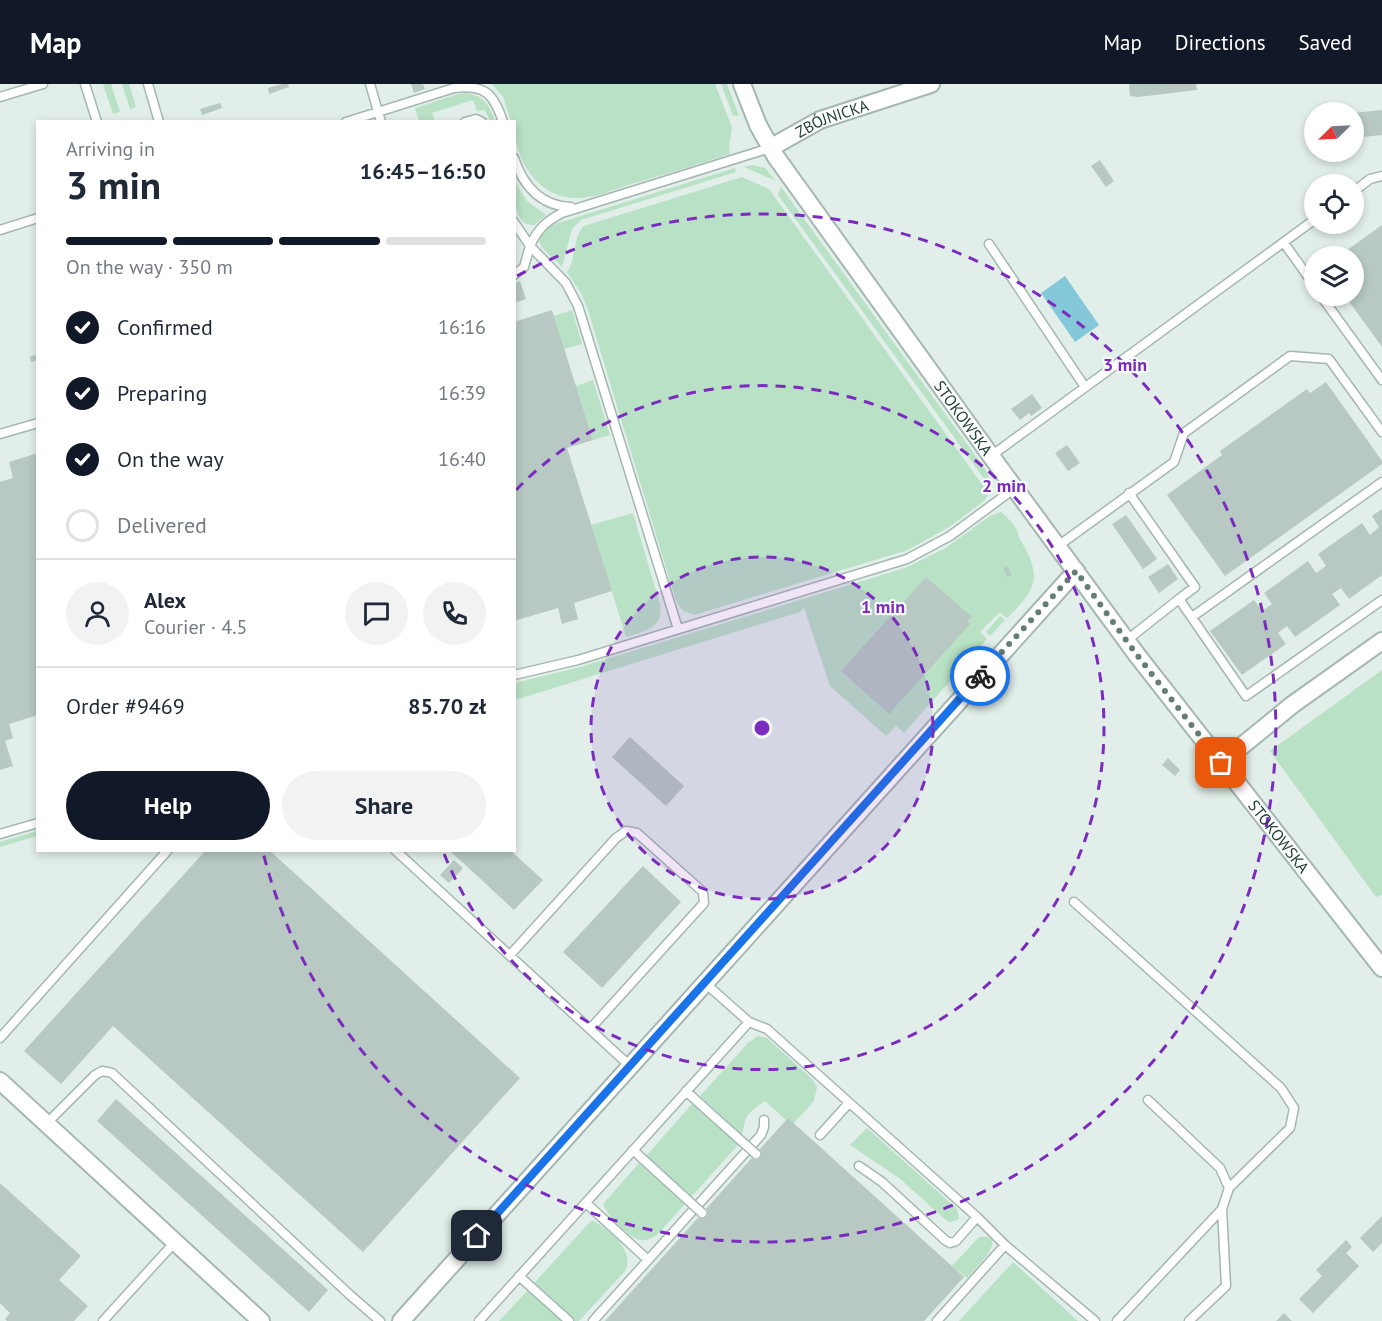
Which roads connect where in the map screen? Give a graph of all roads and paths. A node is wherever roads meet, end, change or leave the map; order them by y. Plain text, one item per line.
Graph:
1 (43, 84) edge
2 (85, 84) edge
3 (148, 84) edge
4 (370, 84) edge
5 (742, 84) edge
6 (932, 84) edge
7 (481, 86) edge
8 (0, 97) edge
9 (378, 112) junction
10 (96, 120) edge
11 (158, 120) edge
12 (352, 120) edge
13 (380, 120) edge
14 (502, 120) edge
15 (770, 148) junction
16 (516, 162) edge
17 (1382, 176) edge
18 (1364, 184) edge
19 (580, 207) junction
20 (36, 219) edge
21 (516, 225) edge
22 (1304, 228) edge
23 (0, 230) edge
24 (1284, 243) junction
25 (989, 244) dead end
26 (530, 246) junction
27 (1304, 271) edge
28 (516, 273) edge
29 (1328, 306) edge
30 (1382, 380) edge
31 (1086, 387) junction
32 (36, 424) edge
33 (1382, 432) edge
34 (0, 435) edge
35 (991, 456) junction
36 (1382, 482) edge
37 (1015, 488) junction
38 (1130, 493) junction
39 (1058, 546) junction
40 (1076, 571) junction
41 (1179, 599) junction
42 (1382, 600) edge
43 (1192, 618) junction
44 (678, 629) junction
45 (1127, 640) junction
46 (1382, 642) edge
47 (516, 675) edge
48 (1221, 763) junction
49 (36, 824) edge
50 (0, 834) edge
51 (166, 852) edge
52 (397, 852) edge
53 (1074, 902) dead end
54 (510, 955) junction
55 (1382, 968) edge
56 (705, 983) junction
57 (748, 1022) junction
58 (590, 1029) junction
59 (0, 1038) edge
60 (630, 1066) junction
61 (0, 1081) edge
62 (686, 1091) junction
63 (1148, 1100) dead end
64 (849, 1103) junction
65 (764, 1120) dead end
66 (46, 1124) junction
67 (820, 1135) dead end
68 (633, 1150) junction
69 (756, 1154) dead end
70 (859, 1166) dead end
71 (1229, 1188) junction
72 (585, 1203) junction
73 (1222, 1209) junction
74 (702, 1213) dead end
75 (977, 1217) junction
76 (174, 1242) junction
77 (1005, 1245) junction
78 (648, 1260) junction
79 (519, 1276) junction
80 (103, 1321) edge
81 (261, 1321) edge
82 (380, 1321) edge
83 (401, 1321) edge
84 (479, 1321) edge
85 (569, 1321) edge
86 (593, 1321) edge
87 (937, 1321) edge
88 (1095, 1321) edge
89 (1117, 1321) edge
90 (1190, 1321) edge

1 - 8 lane
2 - 10 lane
3 - 11 lane
4 - 9 lane
5 - 15 street, STOKOWSKA
6 - 15 street, ZBÓJNICKA
7 - 9 lane
7 - 14 lane
9 - 12 lane
9 - 13 lane
15 - 19 lane
15 - 35 street, STOKOWSKA
16 - 19 lane
17 - 18 lane
19 - 26 lane
20 - 23 lane
21 - 26 lane
22 - 24 lane
24 - 27 lane
24 - 31 lane
25 - 31 lane
26 - 28 lane
26 - 44 lane
29 - 30 lane
31 - 35 lane
32 - 34 lane
33 - 38 lane
35 - 37 street, STOKOWSKA
36 - 43 lane
37 - 39 street, STOKOWSKA
37 - 44 lane
38 - 39 lane
38 - 41 lane
39 - 40 street, STOKOWSKA
40 - 45 street, STOKOWSKA
40 - 56 street
41 - 43 lane
41 - 45 lane
42 - 43 lane
44 - 47 lane
45 - 48 street, STOKOWSKA
46 - 48 street
48 - 55 street, STOKOWSKA
49 - 50 lane
51 - 59 lane
52 - 54 lane
53 - 71 lane
54 - 58 lane
54 - 58 lane
56 - 57 lane
56 - 60 street
57 - 62 lane
57 - 64 lane
58 - 60 lane
60 - 83 street
61 - 66 street
62 - 68 lane
62 - 69 lane, bridge
63 - 71 lane
64 - 67 lane
64 - 75 lane
65 - 78 lane
66 - 76 street
66 - 82 lane
68 - 72 lane
68 - 74 lane, bridge
70 - 75 lane
71 - 73 lane
72 - 78 lane
72 - 79 lane
73 - 89 lane
73 - 90 lane
75 - 77 lane
76 - 80 lane
76 - 81 street
77 - 87 lane
77 - 88 lane
78 - 86 lane
79 - 84 lane
79 - 85 lane

